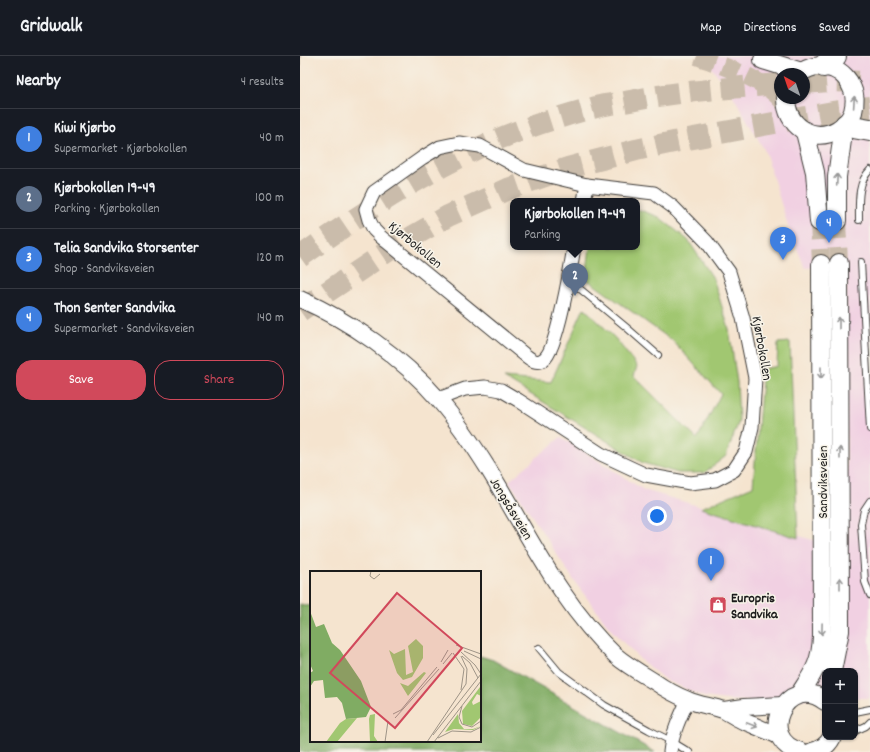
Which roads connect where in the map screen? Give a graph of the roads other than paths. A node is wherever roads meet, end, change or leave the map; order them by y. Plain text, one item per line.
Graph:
1 (763, 60) dead end
2 (830, 61) edge
3 (786, 68) edge
4 (809, 68) edge
5 (786, 104) tunnel mouth
6 (843, 126) junction
7 (870, 130) edge
8 (805, 132) junction
9 (870, 170) edge
10 (587, 185) junction
11 (585, 198) edge
12 (859, 220) dead end
13 (837, 221) tunnel mouth
14 (819, 222) tunnel mouth
15 (573, 250) edge
16 (861, 262) dead end
17 (839, 263) tunnel mouth
18 (820, 264) tunnel mouth
19 (568, 279) junction
20 (300, 299) edge
21 (658, 355) dead end
22 (438, 399) junction
23 (870, 429) edge
24 (870, 501) edge
25 (870, 595) edge
26 (539, 648) dead end
27 (833, 668) edge
28 (799, 695) junction
29 (822, 699) edge
30 (688, 700) junction
31 (783, 706) junction
32 (870, 709) edge
33 (724, 710) junction
34 (858, 711) edge
35 (870, 722) edge
36 (858, 730) edge
37 (781, 738) junction
38 (671, 747) edge
39 (689, 752) edge
40 (801, 752) edge

1 - 3 main road
2 - 4 main road
6 -> 2 main road
5 - 8 main road
6 - 7 highway
6 - 8 main road
13 -> 6 main road
8 - 14 main road
9 - 12 lane
10 - 11 street
10 - 19 street, Kjørbokollen
10 - 22 street, Kjørbokollen
15 - 19 street, Kjørbokollen
16 - 23 lane
27 -> 17 main road, Sandviksveien
18 -> 28 main road, Sandviksveien
19 - 21 lane
20 - 22 street, Jongsåsveien
22 - 30 street, Jongsåsveien
24 - 25 lane
26 - 38 lane
28 - 29 main road
28 - 31 main road
30 - 33 street, Jongsåsveien
30 - 38 street
31 - 33 street, Jongsåsveien
31 - 37 main road
32 - 34 lane
33 -> 37 street, Jongsåsveien
35 - 36 lane
37 - 40 main road
38 - 39 lane

